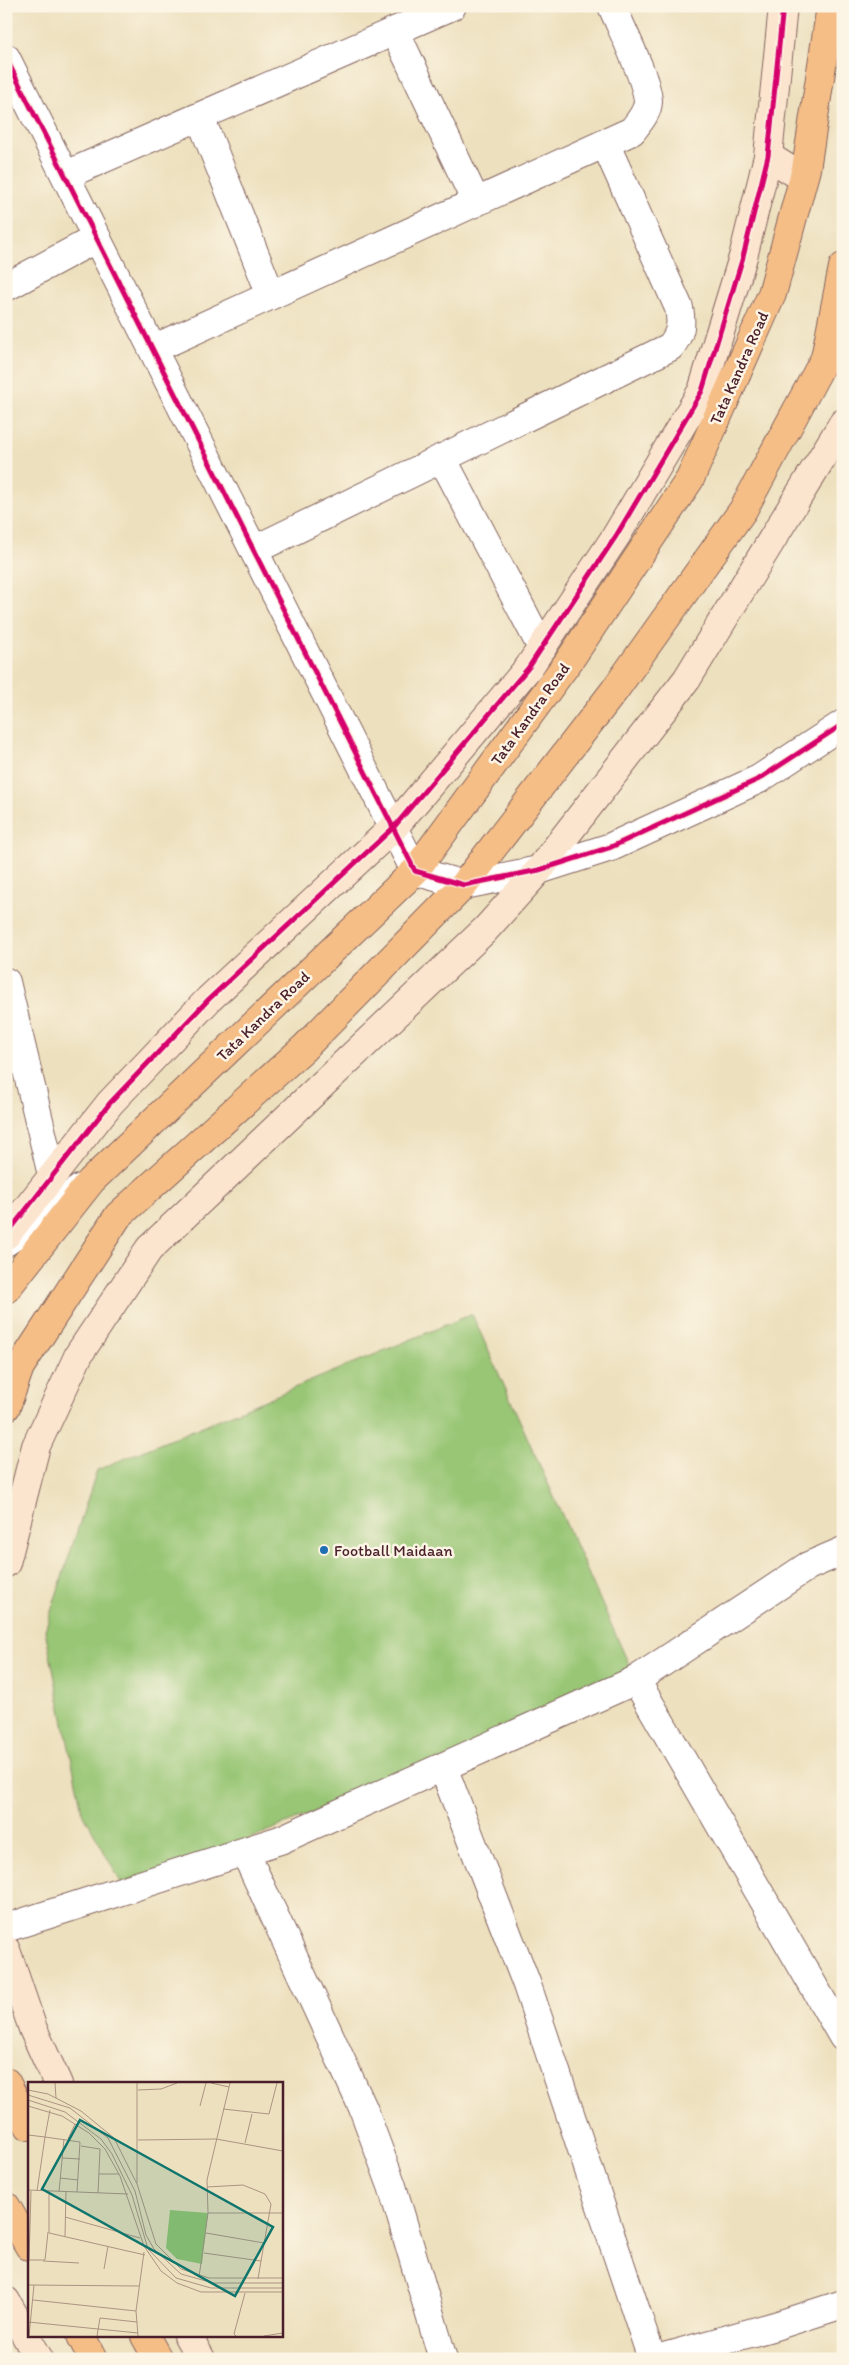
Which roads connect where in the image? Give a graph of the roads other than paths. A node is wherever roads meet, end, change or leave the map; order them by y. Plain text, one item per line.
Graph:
1 (452, 6) edge
2 (612, 6) edge
3 (783, 6) edge
4 (832, 6) edge
5 (395, 31) junction
6 (10, 75) edge
7 (200, 117) junction
8 (605, 143) junction
9 (768, 156) junction
10 (66, 175) junction
11 (804, 178) junction
12 (476, 202) junction
13 (98, 238) junction
14 (843, 267) edge
15 (6, 288) edge
16 (271, 295) junction
17 (153, 348) junction
18 (843, 423) edge
19 (442, 458) junction
20 (254, 550) junction
21 (542, 648) junction
22 (843, 724) edge
23 (394, 827) junction
24 (539, 870) junction
25 (416, 871) junction
26 (464, 885) junction
27 (6, 982) edge
28 (52, 1175) junction
29 (91, 1181) junction
30 (6, 1236) edge
31 (6, 1242) edge
32 (6, 1289) edge
33 (6, 1407) edge
34 (843, 1551) edge
35 (6, 1564) edge
36 (636, 1680) junction
37 (443, 1767) junction
38 (246, 1852) junction
39 (6, 1928) edge
40 (6, 1950) edge
41 (843, 2037) edge
42 (6, 2082) edge
43 (57, 2082) edge
44 (28, 2124) edge
45 (6, 2206) edge
46 (28, 2244) edge
47 (6, 2301) edge
48 (843, 2304) edge
49 (82, 2338) edge
50 (146, 2338) edge
51 (189, 2338) edge
52 (39, 2359) edge
53 (93, 2359) edge
54 (158, 2359) edge
55 (201, 2359) edge
56 (443, 2359) edge
57 (652, 2359) edge
58 (658, 2359) edge

1 - 5 street
2 - 8 street
3 - 9 street
4 - 11 main road, Tata Kandra Road
5 - 7 street
5 - 12 street
6 - 10 street
7 - 10 street
7 - 16 street
8 - 12 street
8 - 19 street
9 - 11 street
9 - 21 street
10 - 13 street
11 - 25 main road, Tata Kandra Road
12 - 16 street
13 - 15 street
13 - 17 street
14 - 26 main road
16 - 17 street
17 - 20 street
18 - 24 street
19 - 20 street
19 - 21 street
20 - 23 street
21 - 23 street
22 - 24 street
23 - 25 street
23 - 28 street
24 - 26 street
24 - 35 street
25 - 26 street
25 - 29 main road, Tata Kandra Road
26 - 33 main road
27 - 28 street
28 - 30 street
29 - 31 street
29 - 32 main road, Tata Kandra Road
34 - 36 street
36 - 37 street
36 - 41 street
37 - 38 street
37 - 57 street
38 - 39 street
38 - 56 street
40 - 43 street
42 - 44 main road
45 - 46 main road
47 - 52 street
48 - 58 street
49 - 53 main road
50 - 54 main road
51 - 55 street

